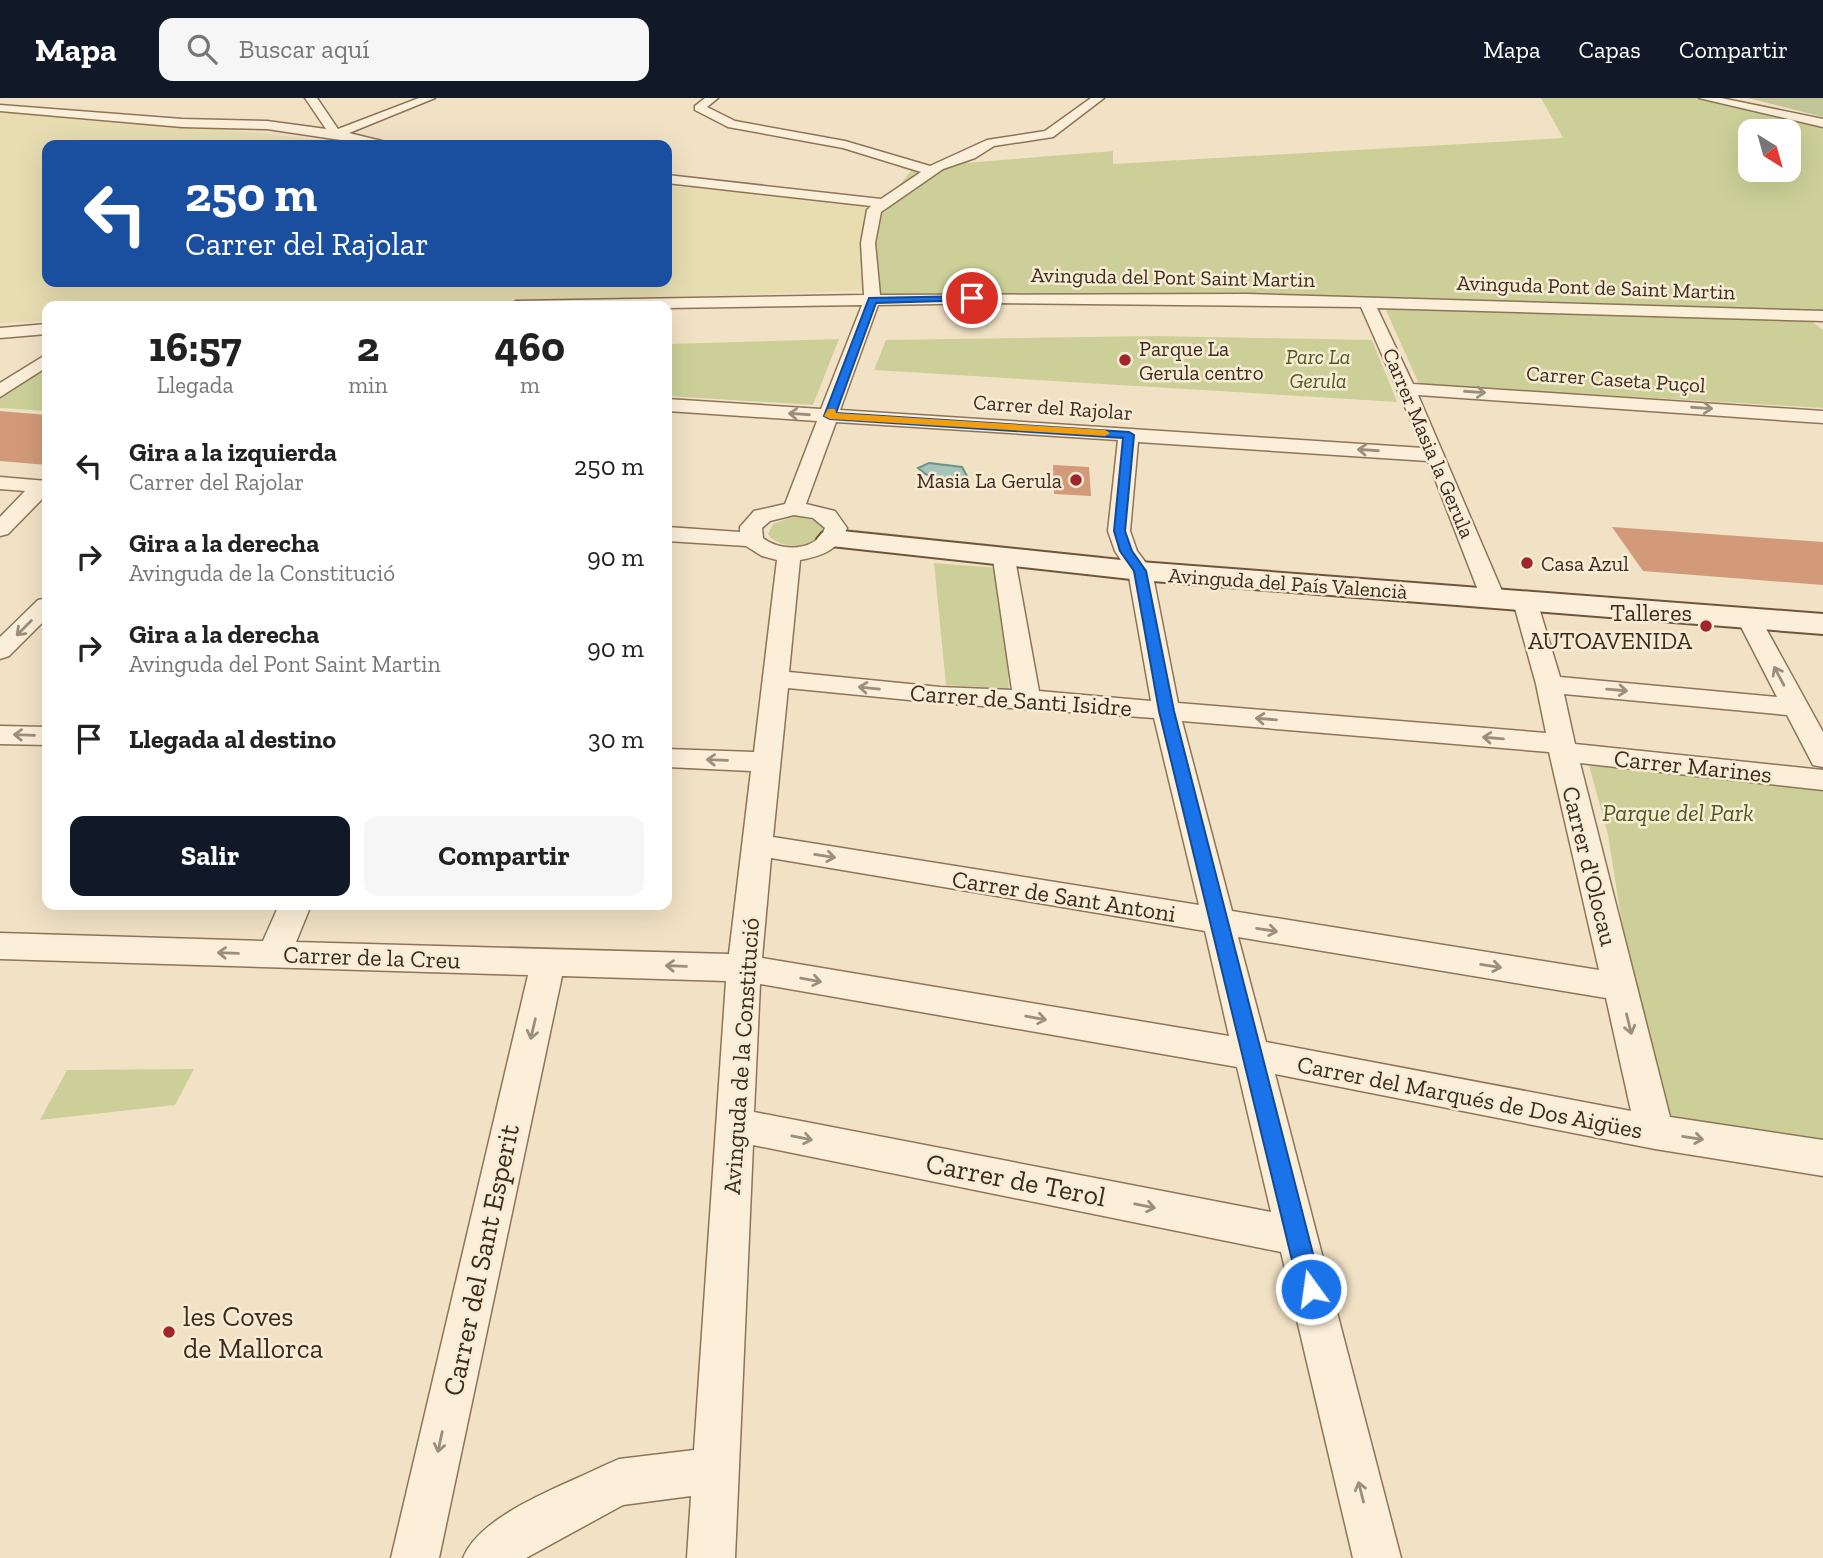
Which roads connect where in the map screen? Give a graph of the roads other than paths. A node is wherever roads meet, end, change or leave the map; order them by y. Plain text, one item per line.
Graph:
1 (311, 98) edge
2 (429, 98) edge
3 (712, 98) edge
4 (1098, 98) edge
5 (1705, 98) edge
6 (0, 108) edge
7 (1823, 123) edge
8 (336, 134) junction
9 (367, 140) edge
10 (930, 170) junction
11 (672, 180) edge
12 (882, 203) junction
13 (872, 300) junction
14 (672, 303) edge
15 (1367, 303) junction
16 (1823, 316) edge
17 (42, 329) edge
18 (0, 333) edge
19 (42, 362) edge
20 (1407, 389) junction
21 (0, 391) edge
22 (672, 405) edge
23 (830, 416) junction
24 (1823, 417) edge
25 (1129, 435) junction
26 (1436, 455) junction
27 (0, 480) edge
28 (42, 483) edge
29 (42, 487) edge
30 (794, 508) junction
31 (672, 522) edge
32 (0, 529) edge
33 (833, 531) junction
34 (672, 534) edge
35 (751, 534) junction
36 (789, 555) junction
37 (1004, 559) junction
38 (1133, 561) junction
39 (1491, 591) junction
40 (1525, 601) junction
41 (42, 610) edge
42 (1823, 613) edge
43 (1749, 619) junction
44 (1823, 624) edge
45 (0, 651) edge
46 (775, 679) junction
47 (1549, 684) junction
48 (1027, 699) junction
49 (1795, 707) junction
50 (1166, 711) junction
51 (0, 735) edge
52 (42, 736) edge
53 (1562, 748) junction
54 (672, 758) edge
55 (1823, 758) edge
56 (766, 762) junction
57 (1823, 780) edge
58 (757, 845) junction
59 (293, 910) edge
60 (1220, 922) junction
61 (0, 946) edge
62 (274, 954) junction
63 (548, 962) junction
64 (744, 968) junction
65 (1620, 988) junction
66 (1253, 1055) junction
67 (735, 1125) junction
68 (1654, 1132) junction
69 (1823, 1158) edge
70 (1297, 1236) junction
71 (715, 1470) junction
72 (415, 1558) edge
73 (487, 1558) edge
74 (711, 1558) edge
75 (1377, 1558) edge

1 - 8 street
2 - 8 street
3 - 10 street
4 - 10 street
5 - 7 street
6 - 8 street
8 - 9 street
10 - 12 street
11 - 12 street
12 - 13 street
13 - 14 street, Avinguda del Pont Saint Martin
13 - 15 street, Avinguda del Pont Saint Martin
13 - 23 street
15 - 16 street, Avinguda Pont de Saint Martin
15 - 20 street, Carrer Masia la Gerula
17 - 18 street
19 - 21 street
20 -> 24 street, Carrer Caseta Puçol
20 - 26 street, Carrer Masia la Gerula
23 -> 22 street, Carrer del Rajolar
23 - 25 street, Carrer del Rajolar
23 - 30 street
26 -> 25 street, Carrer del Rajolar
25 - 38 street
26 - 39 street, Carrer Masia la Gerula
27 - 28 street
29 - 32 street
30 - 33 street
30 - 35 street
31 - 35 street
33 - 36 street
33 - 37 street, Avinguda del País Valencià
33 - 38 street, Avinguda del País Valencià
34 - 35 street
35 - 36 street
36 - 46 street, Avinguda de la Constitució
37 - 38 street, Avinguda del País Valencià
37 - 48 street
38 - 39 street, Avinguda del País Valencià
38 - 50 street
39 - 40 street, Avinguda del País Valencià
39 - 42 street, Avinguda del País Valencià
40 - 43 street, Avinguda del País Valencià
40 - 47 street, Carrer d'Olocau
41 -> 45 street
43 - 44 street, Avinguda del País Valencià
49 -> 43 street
48 -> 46 street, Carrer de Santi Isidre
46 - 56 street, Avinguda de la Constitució
47 -> 49 street
47 - 53 street, Carrer d'Olocau
48 - 50 street, Carrer de Santi Isidre
49 - 55 street
53 -> 50 street, Carrer de Santi Isidre
50 - 60 street
52 -> 51 street
53 - 57 street, Carrer Marines
53 - 65 street, Carrer d'Olocau
56 -> 54 street
56 - 58 street, Avinguda de la Constitució
58 -> 60 street, Carrer de Sant Antoni
58 - 64 street, Avinguda de la Constitució
59 - 62 street
60 -> 65 street, Carrer de Sant Antoni
60 - 66 street
62 -> 61 street, Carrer de la Creu
62 - 63 street, Carrer de la Creu
64 -> 63 street, Carrer de la Creu
63 -> 72 street, Carrer del Sant Esperit
64 -> 66 street, Carrer del Marqués de Dos Aigües
64 - 67 street, Avinguda de la Constitució
65 -> 68 street, Carrer d'Olocau
66 - 68 street, Carrer del Marqués de Dos Aigües
66 - 70 street
67 -> 70 street, Carrer de Terol
67 - 71 street, Avinguda de la Constitució
68 -> 69 street, Carrer del Marqués de Dos Aigües
75 -> 70 street
71 - 73 street
71 - 74 street, Avinguda de la Constitució

